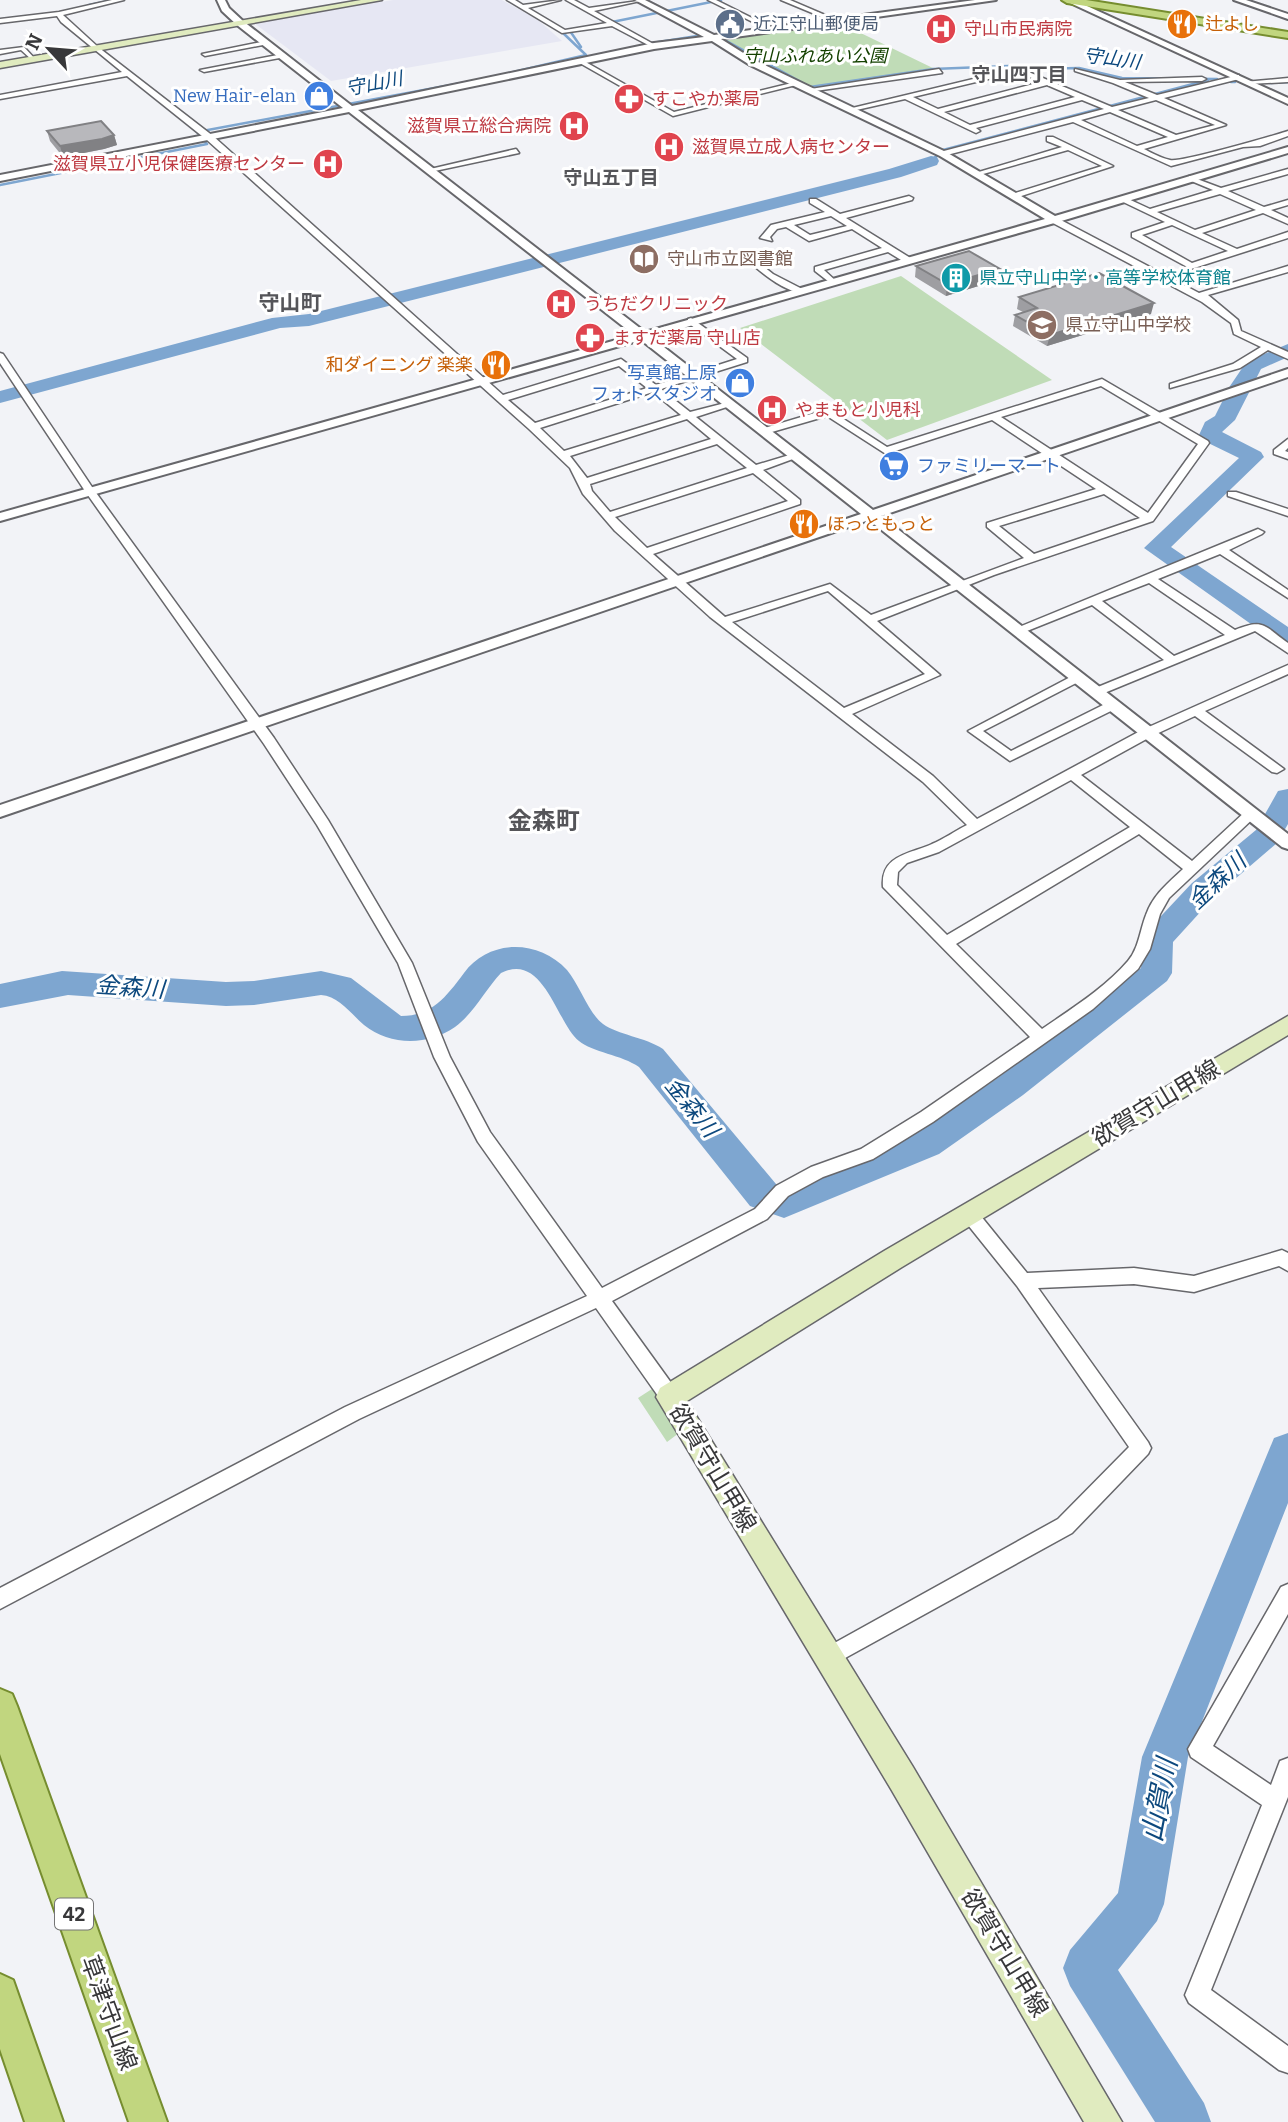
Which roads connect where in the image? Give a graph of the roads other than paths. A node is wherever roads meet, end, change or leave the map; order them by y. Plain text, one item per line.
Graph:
1 (121, 0) edge
2 (220, 0) edge
3 (377, 0) edge
4 (510, 0) edge
5 (558, 0) edge
6 (569, 0) edge
7 (640, 0) edge
8 (711, 0) edge
9 (784, 0) edge
10 (992, 0) edge
11 (1238, 0) edge
12 (1068, 1) edge
13 (92, 3) edge
14 (523, 7) junction
15 (588, 10) junction
16 (59, 14) junction
17 (1288, 17) edge
18 (836, 21) junction
19 (0, 22) edge
20 (240, 23) junction
21 (613, 24) junction
22 (771, 29) junction
23 (1288, 35) edge
24 (713, 38) junction
25 (266, 43) junction
26 (654, 46) junction
27 (96, 48) junction
28 (0, 52) edge
29 (205, 54) dead end
30 (283, 56) junction
31 (34, 59) junction
32 (580, 61) junction
33 (0, 65) edge
34 (120, 66) junction
35 (1077, 69) dead end
36 (204, 70) dead end
37 (939, 71) dead end
38 (132, 76) junction
39 (1236, 77) junction
40 (1116, 80) junction
41 (1288, 80) edge
42 (1222, 81) junction
43 (1050, 82) junction
44 (1248, 82) junction
45 (796, 85) junction
46 (0, 89) edge
47 (808, 90) junction
48 (905, 96) junction
49 (0, 97) edge
50 (1084, 97) junction
51 (1156, 98) junction
52 (22, 101) dead end
53 (1288, 101) edge
54 (852, 109) junction
55 (349, 110) junction
56 (1111, 110) junction
57 (936, 112) junction
58 (1074, 120) junction
59 (968, 128) junction
60 (1288, 133) edge
61 (1174, 137) junction
62 (210, 138) junction
63 (1050, 139) dead end
64 (997, 140) junction
65 (1068, 148) junction
66 (1135, 149) junction
67 (1288, 150) edge
68 (516, 151) dead end
69 (943, 154) junction
70 (430, 170) junction
71 (1288, 171) edge
72 (976, 174) junction
73 (1192, 177) junction
74 (0, 178) edge
75 (1222, 191) junction
76 (1015, 196) junction
77 (909, 198) dead end
78 (1121, 199) junction
79 (813, 201) dead end
80 (1288, 202) edge
81 (1265, 210) junction
82 (1152, 211) junction
83 (836, 215) junction
84 (1055, 220) junction
85 (1288, 221) edge
86 (1174, 222) junction
87 (787, 224) junction
88 (855, 226) junction
89 (1197, 232) junction
90 (1288, 236) edge
91 (769, 239) dead end
92 (888, 249) junction
93 (1237, 252) junction
94 (909, 261) junction
95 (754, 262) dead end
96 (1288, 269) edge
97 (834, 282) junction
98 (801, 291) junction
99 (1205, 300) junction
100 (691, 321) junction
101 (641, 337) junction
102 (1266, 346) junction
103 (0, 356) edge
104 (1288, 356) edge
105 (1288, 373) edge
106 (693, 376) junction
107 (480, 382) junction
108 (1173, 386) dead end
109 (654, 387) junction
110 (500, 398) junction
111 (729, 402) junction
112 (688, 415) junction
113 (995, 417) junction
114 (1160, 417) junction
115 (533, 427) junction
116 (765, 431) junction
117 (719, 440) junction
118 (1288, 442) edge
119 (1049, 454) junction
120 (562, 455) junction
121 (796, 456) junction
122 (1288, 456) edge
123 (754, 468) junction
124 (584, 482) junction
125 (90, 491) junction
126 (1105, 491) junction
127 (1232, 494) dead end
128 (1288, 513) edge
129 (871, 515) junction
130 (608, 516) junction
131 (0, 517) edge
132 (1149, 519) junction
133 (1258, 532) dead end
134 (1221, 550) junction
135 (647, 552) junction
136 (1032, 558) junction
137 (1148, 577) junction
138 (677, 580) junction
139 (961, 585) junction
140 (1288, 595) edge
141 (1093, 600) junction
142 (869, 620) junction
143 (724, 621) junction
144 (1018, 630) junction
145 (1232, 634) junction
146 (1288, 649) edge
147 (1172, 660) junction
148 (1288, 669) edge
149 (1078, 677) junction
150 (1097, 692) junction
151 (1113, 705) junction
152 (1196, 711) junction
153 (844, 713) junction
154 (257, 726) junction
155 (1147, 733) junction
156 (1277, 769) dead end
157 (1073, 775) junction
158 (0, 811) edge
159 (1251, 814) junction
160 (976, 826) junction
161 (1140, 827) junction
162 (1288, 843) edge
163 (1193, 869) junction
164 (947, 943) junction
165 (1288, 1024) edge
166 (1040, 1037) junction
167 (970, 1215) junction
168 (1288, 1264) edge
169 (1023, 1281) junction
170 (598, 1299) junction
171 (670, 1397) junction
172 (1288, 1594) edge
173 (0, 1599) edge
174 (827, 1658) junction
175 (0, 1706) edge
176 (1288, 1769) edge
177 (1275, 1801) junction
178 (0, 1993) edge
179 (1288, 2062) edge
180 (44, 2122) edge
181 (148, 2122) edge
182 (1104, 2122) edge

1 - 13 street
2 - 20 street
3 - 20 main road
4 - 14 street
5 - 14 street
6 - 15 street
7 - 15 street
7 - 24 street
8 - 22 street
9 - 18 street
10 - 18 street
11 - 17 street
12 - 23 main road
12 - 39 street
13 - 16 street
14 - 21 street
15 - 21 street
16 - 19 street
16 - 27 street
18 - 22 street
20 - 25 street
20 - 27 main road
21 - 26 street
22 - 24 street
24 - 26 street
24 - 45 street
25 - 29 street
25 - 30 street
26 - 32 street
27 - 31 main road
27 - 34 street
28 - 31 street
30 - 36 street
30 - 55 street
31 - 33 main road
32 - 45 street
32 - 55 street
34 - 38 street
34 - 46 street
35 - 40 street
37 - 47 street
38 - 49 street
38 - 52 street
38 - 62 street
39 - 42 street
39 - 44 street
40 - 42 street
40 - 51 street
41 - 44 street
42 - 51 street
43 - 48 street
43 - 50 street
43 - 57 street
44 - 53 street
45 - 47 street
47 - 54 street
48 - 54 street
48 - 57 street
50 - 56 street
50 - 59 street
51 - 56 street
51 - 61 street
54 - 69 street
55 - 62 street
55 - 70 street
56 - 58 street
56 - 61 street
57 - 59 street
58 - 64 street
58 - 66 street
59 - 64 street
60 - 66 street
61 - 66 street
62 - 74 street
62 - 107 street
63 - 65 street
64 - 69 street
65 - 72 street
65 - 76 street
67 - 73 street
68 - 70 street
69 - 72 street
70 - 101 street
71 - 75 street
72 - 76 street
73 - 75 street
73 - 78 street
75 - 81 street
75 - 82 street
76 - 84 street
77 - 83 street
78 - 82 street
78 - 84 street
79 - 83 street
80 - 81 street
81 - 85 street
81 - 89 street
82 - 86 street
83 - 87 street
83 - 88 street
84 - 94 street
84 - 99 street
86 - 89 street
86 - 93 street
87 - 88 street
87 - 91 street
88 - 92 street
89 - 93 street
90 - 93 street
92 - 94 street
92 - 97 street
94 - 97 street
95 - 98 street
96 - 99 street
97 - 98 street
98 - 100 street
99 - 102 street
100 - 101 street
100 - 106 street
101 - 106 street
101 - 107 street
102 - 104 street
102 - 108 street
103 - 125 street
105 - 114 street
106 - 109 street
106 - 111 street
107 - 110 street
107 - 125 street
109 - 110 street
109 - 112 street
109 - 115 street
110 - 115 street
111 - 112 street
111 - 116 street
112 - 117 street
112 - 120 street
113 - 114 street
113 - 116 street
113 - 119 street
114 - 119 street
114 - 132 street
115 - 120 street
116 - 121 street
117 - 123 street
117 - 124 street
118 - 122 street
119 - 126 street
119 - 129 street
120 - 124 street
121 - 123 street
121 - 129 street
123 - 130 street
123 - 135 street
124 - 130 street
125 - 131 street
125 - 154 street
126 - 132 street
126 - 136 street
127 - 128 street
129 - 138 street
129 - 139 street
130 - 135 street
132 - 136 street
133 - 134 street
134 - 137 street
134 - 140 street
135 - 138 street
136 - 139 street
137 - 141 street
137 - 145 street
138 - 143 street
138 - 154 street
139 - 142 street
139 - 144 street
141 - 144 street
141 - 147 street
142 - 143 street
142 - 153 street
143 - 153 street
144 - 149 street
145 - 146 street
145 - 147 street
147 - 150 street
148 - 152 street
149 - 150 street
149 - 151 street
150 - 151 street
151 - 155 street
152 - 155 street
152 - 156 street
153 - 160 street
154 - 158 street
154 - 170 street
155 - 157 street
155 - 159 street
157 - 160 street
157 - 161 street
159 - 162 street
159 - 163 street
160 - 164 street
161 - 163 street
161 - 164 street
163 - 166 street
164 - 166 street
165 - 167 main road, 欲賀守山甲線
166 - 170 street
167 - 169 street
167 - 171 main road, 欲賀守山甲線
168 - 169 street
169 - 174 street
170 - 171 street
170 - 173 street
171 - 174 main road, 欲賀守山甲線
172 - 177 street
174 - 182 main road, 欲賀守山甲線
175 - 181 main road, 草津守山線 / 42
176 - 177 street
177 - 179 street
178 - 180 main road

